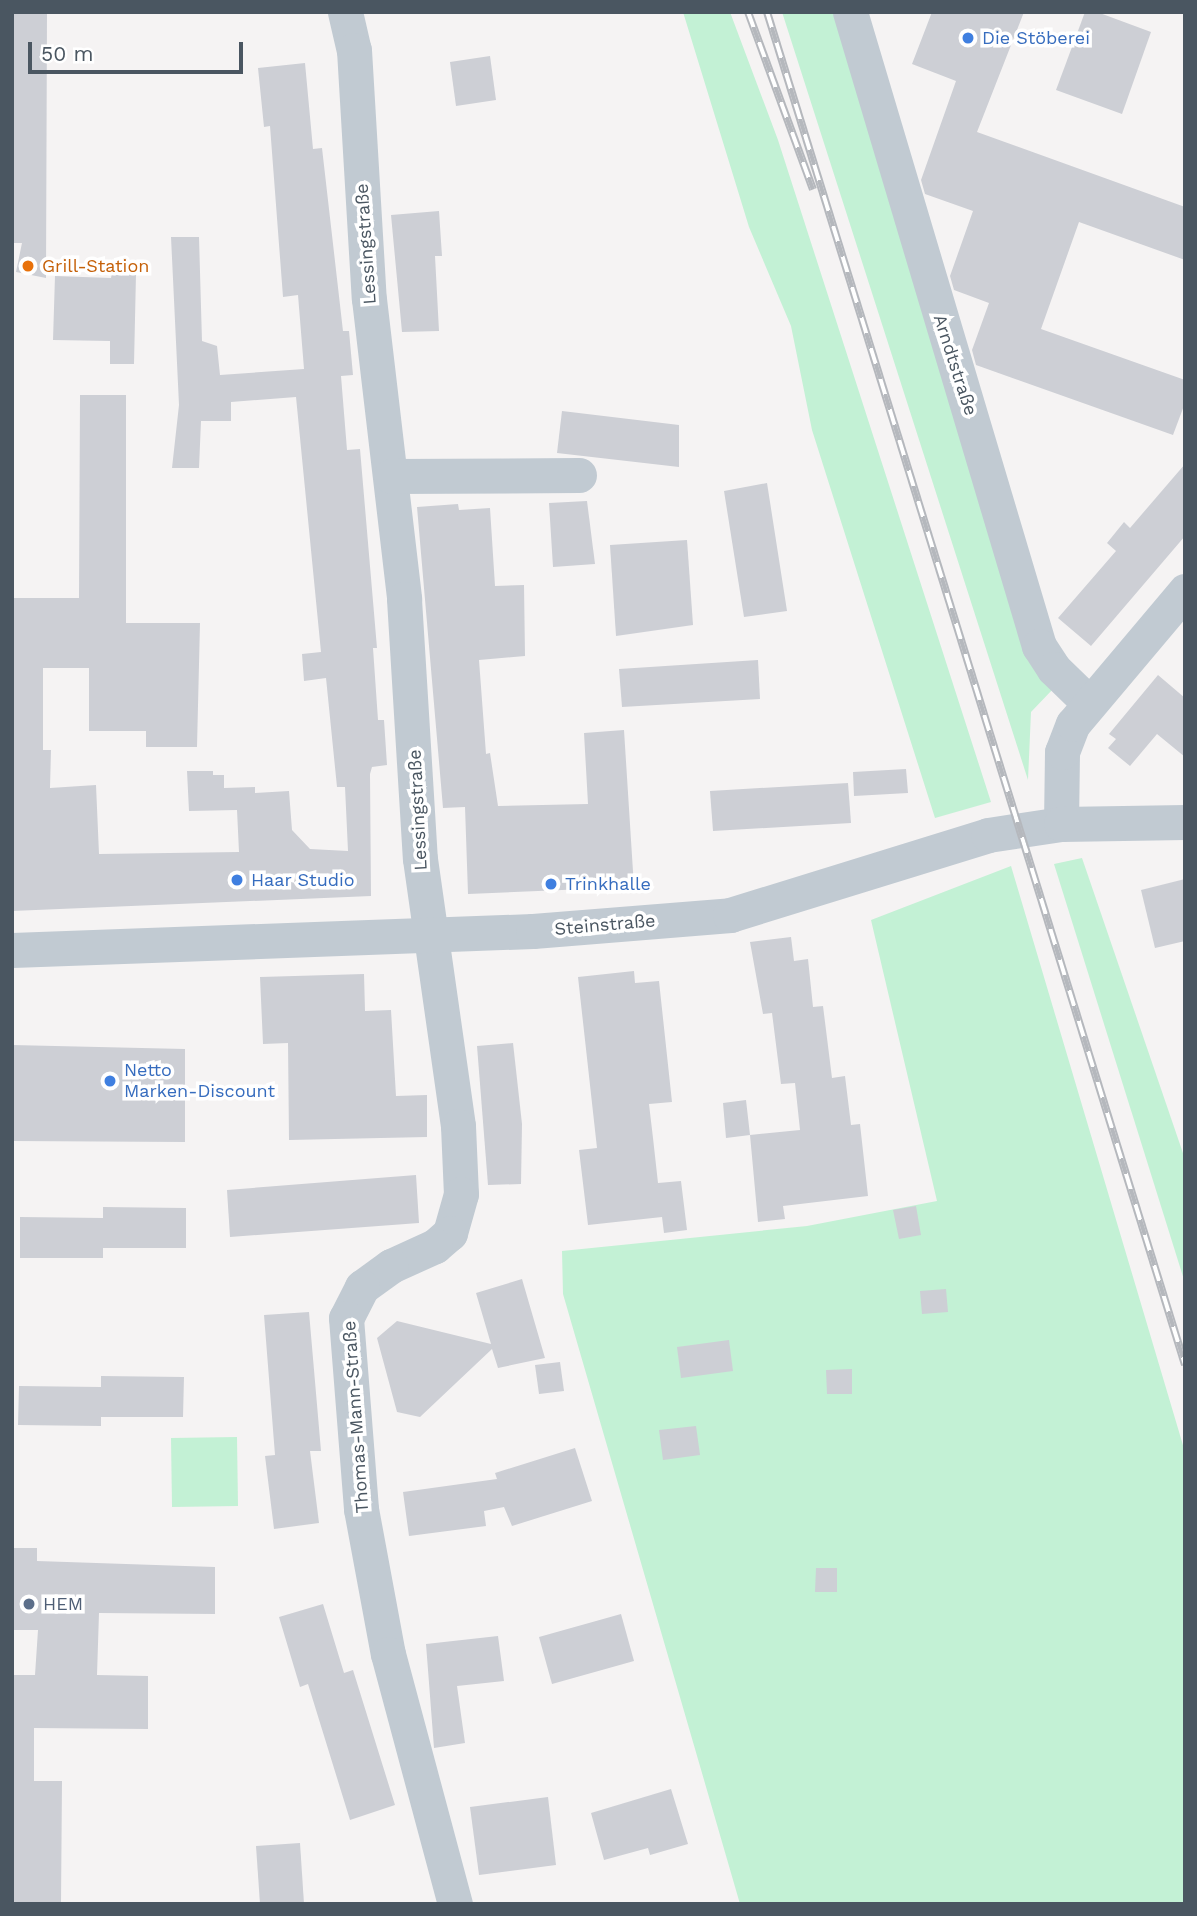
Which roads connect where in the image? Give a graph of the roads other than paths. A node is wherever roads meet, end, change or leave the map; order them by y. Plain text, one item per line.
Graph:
1 (345, 12) edge
2 (850, 12) edge
3 (579, 475) dead end
4 (391, 476) junction
5 (1185, 591) edge
6 (1088, 702) junction
7 (1185, 822) edge
8 (1060, 824) junction
9 (429, 934) junction
10 (12, 950) edge
11 (455, 1904) edge

1 - 4 street, Lessingstraße
2 - 6 street, Arndtstraße
3 - 4 street
4 - 9 street, Lessingstraße
5 - 6 street
6 - 8 street
7 - 8 street, Steinstraße
8 - 9 street, Steinstraße
9 - 10 street, Steinstraße
9 - 11 street, Thomas-Mann-Straße

